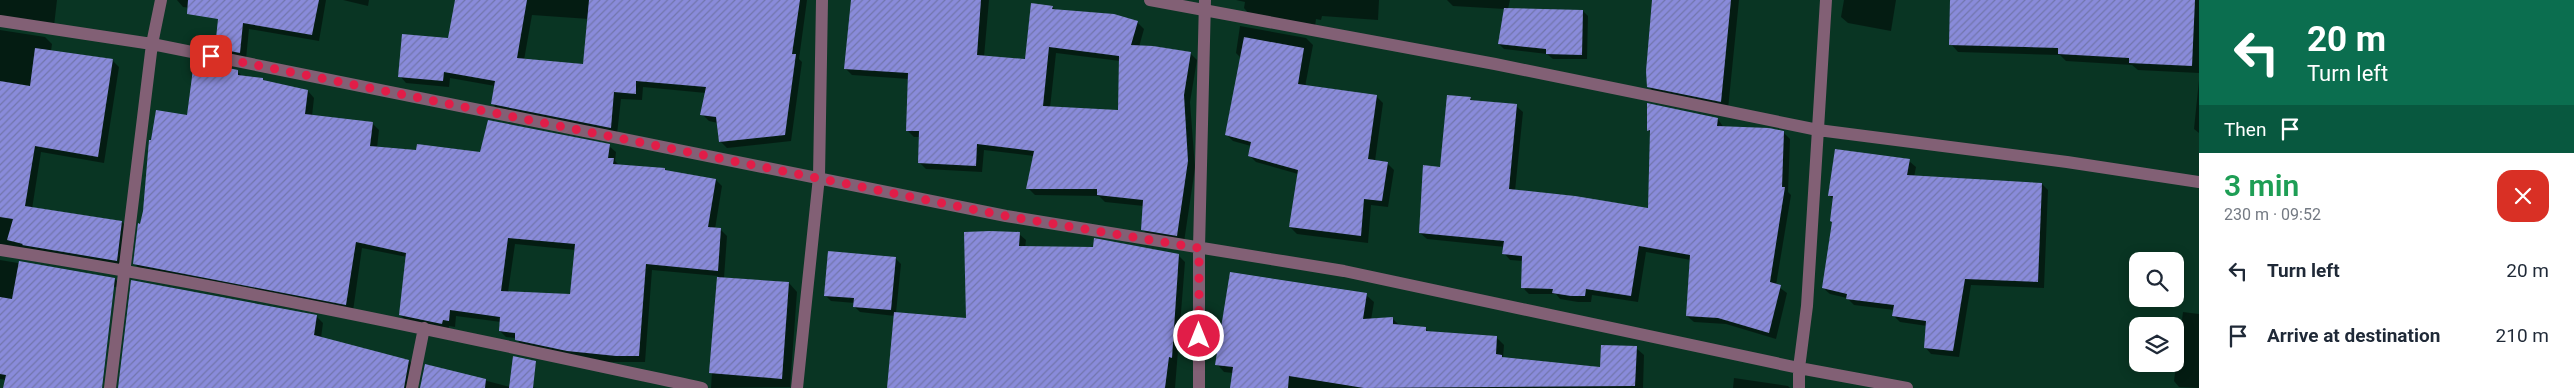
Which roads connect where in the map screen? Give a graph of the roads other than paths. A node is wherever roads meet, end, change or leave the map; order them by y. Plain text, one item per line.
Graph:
1 (161, 0) edge
2 (822, 0) edge
3 (1150, 0) edge
4 (1826, 0) edge
5 (1205, 5) edge
6 (0, 22) edge
7 (152, 44) junction
8 (1818, 130) junction
9 (818, 177) junction
10 (2199, 182) edge
11 (1199, 248) junction
12 (0, 250) edge
13 (126, 270) junction
14 (424, 328) junction
15 (1799, 368) junction
16 (110, 388) edge
17 (412, 388) edge
18 (702, 388) edge
19 (797, 388) edge
20 (1199, 388) edge
21 (1799, 388) edge
22 (1907, 388) edge

1 - 7 street
2 - 9 street
3 - 5 street
4 - 8 street
5 - 8 street
5 - 11 street
6 - 7 street
7 - 9 street
7 - 13 street
8 - 10 street
8 - 15 street
9 - 11 street
9 - 19 street
11 - 15 street
11 - 20 street
12 - 13 street
13 - 14 street
13 - 16 street
14 - 17 street
14 - 18 street
15 - 21 street
15 - 22 street

